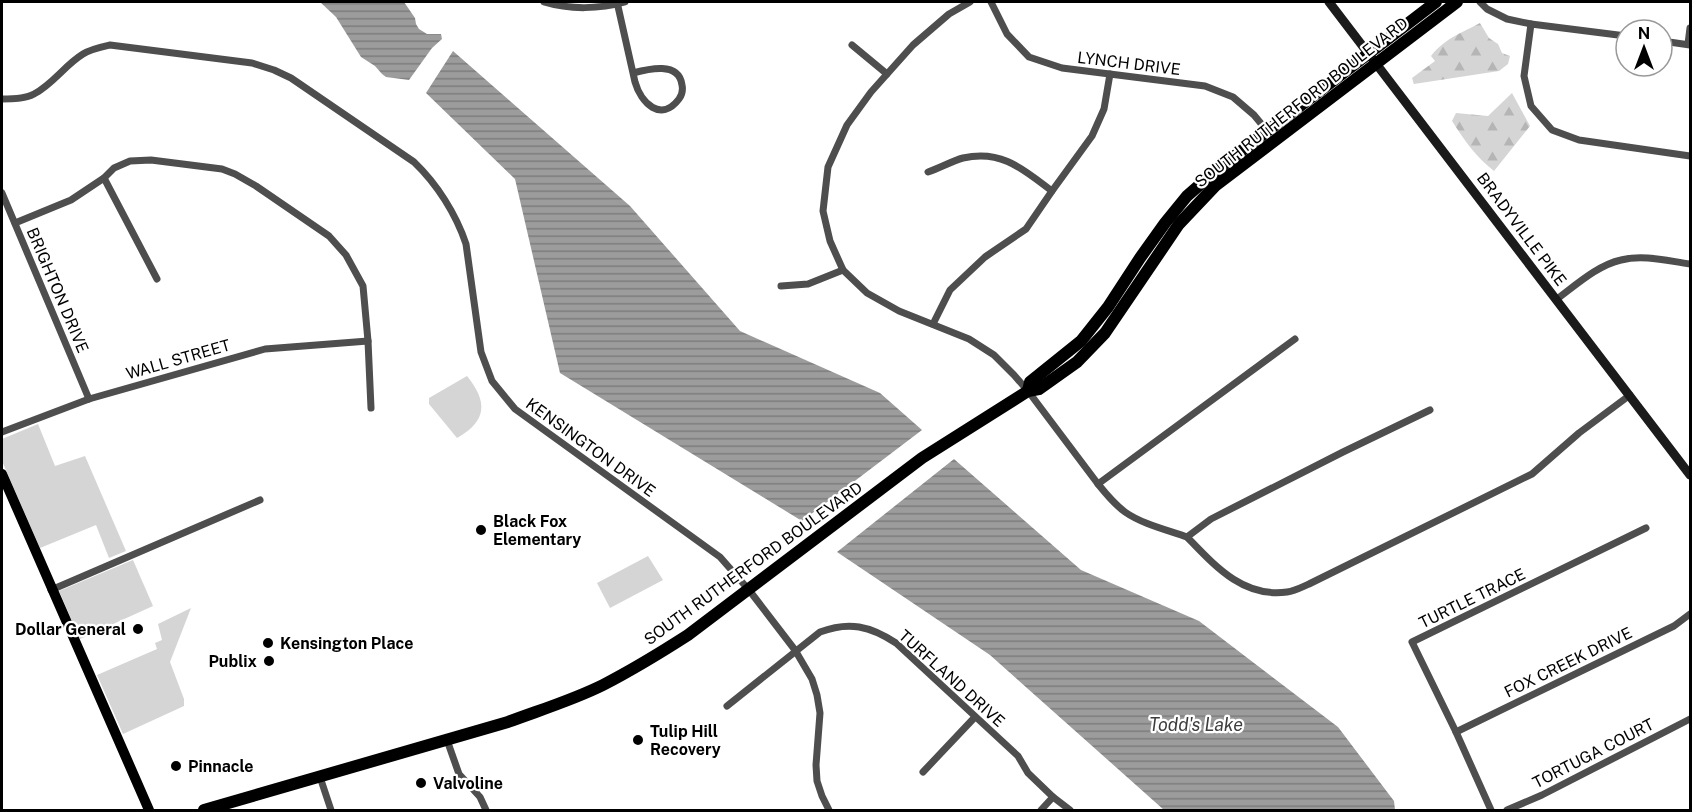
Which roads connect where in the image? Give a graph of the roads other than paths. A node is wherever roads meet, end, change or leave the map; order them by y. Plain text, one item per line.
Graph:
1 (544, 2) edge
2 (620, 2) edge
3 (970, 2) edge
4 (991, 2) edge
5 (1329, 2) edge
6 (1436, 2) edge
7 (1457, 2) edge
8 (1480, 2) edge
9 (1531, 24) junction
10 (1690, 28) edge
11 (1614, 34) edge
12 (1674, 43) edge
13 (852, 45) dead end
14 (1689, 45) edge
15 (1373, 58) junction
16 (633, 73) junction
17 (887, 74) junction
18 (1110, 74) junction
19 (2, 99) edge
20 (1267, 131) junction
21 (1275, 141) junction
22 (1690, 156) edge
23 (928, 172) dead end
24 (104, 178) junction
25 (1052, 191) junction
26 (2, 193) edge
27 (15, 223) junction
28 (1690, 264) edge
29 (843, 270) junction
30 (157, 279) dead end
31 (782, 286) dead end
32 (1557, 299) junction
33 (933, 324) junction
34 (1295, 339) dead end
35 (368, 341) junction
36 (1028, 391) junction
37 (1630, 395) junction
38 (89, 399) junction
39 (371, 408) dead end
40 (1430, 410) dead end
41 (2, 432) edge
42 (2, 474) edge
43 (1690, 475) edge
44 (1098, 484) junction
45 (260, 500) dead end
46 (1647, 528) dead end
47 (1187, 537) junction
48 (51, 590) junction
49 (749, 590) junction
50 (1690, 614) edge
51 (795, 650) junction
52 (727, 706) dead end
53 (975, 717) junction
54 (1690, 719) edge
55 (1456, 732) junction
56 (447, 740) junction
57 (923, 772) dead end
58 (320, 777) junction
59 (1053, 797) junction
60 (149, 810) edge
61 (204, 810) edge
62 (331, 810) edge
63 (486, 810) edge
64 (830, 810) edge
65 (1041, 810) edge
66 (1070, 810) edge
67 (1491, 810) edge
68 (1507, 810) edge

1 - 2 street
2 - 16 street
3 - 17 street
4 - 18 street, LYNCH DRIVE
5 - 15 main road, BRADYVILLE PIKE
6 - 15 highway, SOUTH RUTHERFORD BOULEVARD
7 - 15 highway, SOUTH RUTHERFORD BOULEVARD
8 - 9 street
9 - 11 street
9 - 22 street
10 - 14 street
12 - 14 street
13 - 17 street
15 - 20 highway, SOUTH RUTHERFORD BOULEVARD
15 - 21 highway, SOUTH RUTHERFORD BOULEVARD
15 - 32 main road, BRADYVILLE PIKE
16 - 16 street
17 - 29 street
18 - 20 street, LYNCH DRIVE
18 - 25 street
19 - 49 street, KENSINGTON DRIVE
20 - 21 street, LYNCH DRIVE
20 - 36 highway, SOUTH RUTHERFORD BOULEVARD
21 - 36 highway, SOUTH RUTHERFORD BOULEVARD
23 - 25 street
24 - 27 street
24 - 30 street
24 - 35 street
25 - 33 street
26 - 27 street, BRIGHTON DRIVE
27 - 38 street, BRIGHTON DRIVE
28 - 32 street
29 - 31 street
29 - 33 street
32 - 37 main road, BRADYVILLE PIKE
33 - 36 street
34 - 44 street
35 - 38 street, WALL STREET
35 - 39 street
36 - 44 street
36 - 49 highway, SOUTH RUTHERFORD BOULEVARD
37 - 43 main road, BRADYVILLE PIKE
37 - 47 street
38 - 41 street, WALL STREET
40 - 47 street
42 - 48 main road
44 - 47 street
45 - 48 street
46 - 55 street, TURTLE TRACE
48 - 60 main road
49 - 51 street, KENSINGTON DRIVE
49 - 56 highway, SOUTH RUTHERFORD BOULEVARD
50 - 55 street, FOX CREEK DRIVE
51 - 52 street, TURFLAND DRIVE
51 - 53 street, TURFLAND DRIVE
51 - 64 street, KENSINGTON DRIVE
53 - 57 street
53 - 59 street, TURFLAND DRIVE
54 - 68 street, TORTUGA COURT
55 - 67 street, TURTLE TRACE
56 - 58 highway, SOUTH RUTHERFORD BOULEVARD
56 - 63 street
58 - 61 highway, SOUTH RUTHERFORD BOULEVARD
58 - 62 street
59 - 65 street
59 - 66 street, TURFLAND DRIVE

